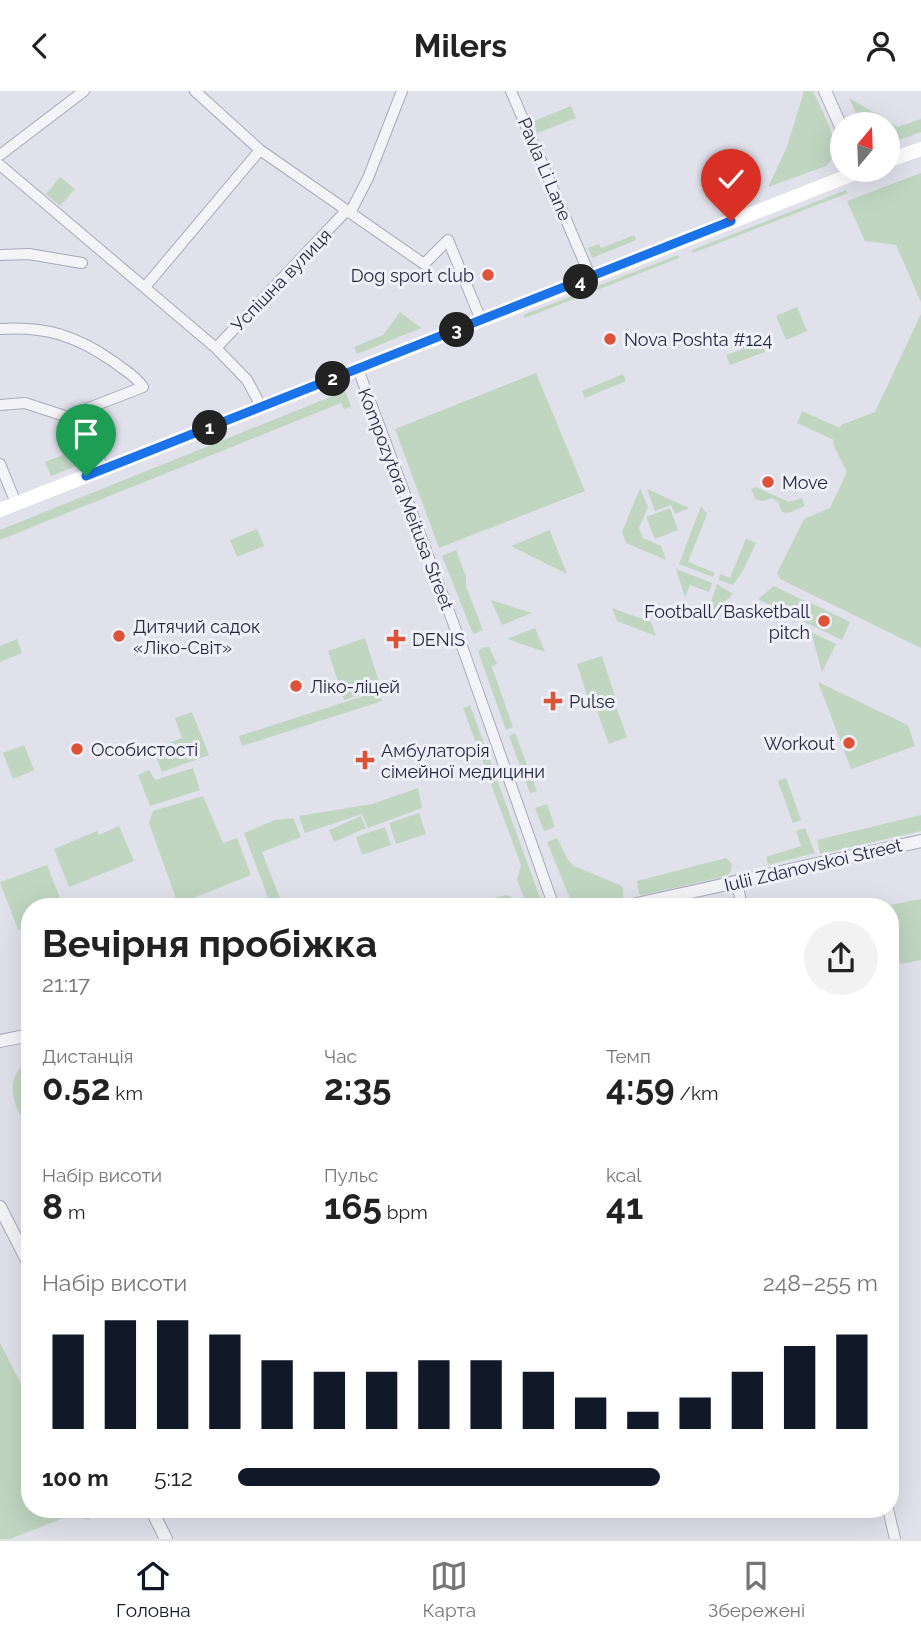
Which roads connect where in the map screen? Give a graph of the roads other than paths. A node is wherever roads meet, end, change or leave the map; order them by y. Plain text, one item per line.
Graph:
1 (84, 91) edge
2 (195, 91) edge
3 (402, 91) edge
4 (511, 91) edge
5 (825, 91) edge
6 (834, 112) edge
7 (921, 149) edge
8 (260, 150) junction
9 (0, 155) edge
10 (900, 156) edge
11 (0, 165) edge
12 (830, 182) edge
13 (348, 212) junction
14 (0, 255) edge
15 (82, 263) dead end
16 (591, 278) junction
17 (145, 287) junction
18 (479, 315) junction
19 (0, 329) edge
20 (216, 348) junction
21 (358, 369) junction
22 (0, 405) edge
23 (262, 408) junction
24 (80, 421) junction
25 (0, 464) edge
26 (104, 469) junction
27 (16, 503) junction
28 (0, 510) edge
29 (921, 841) edge
30 (737, 882) junction
31 (551, 898) edge
32 (664, 898) edge
33 (740, 898) edge
34 (21, 1037) edge
35 (0, 1041) edge
36 (0, 1207) edge
37 (21, 1248) edge
38 (156, 1518) edge
39 (890, 1518) edge
40 (166, 1539) edge
41 (895, 1539) edge

1 - 9 street
2 - 8 street
3 - 13 street, Успішна вулиця
4 - 16 street, Pavla Li Lane
5 - 6 street
7 - 10 main road
8 - 13 street
8 - 17 street
11 - 17 street
12 - 16 main road
13 - 18 street
13 - 20 street, Успішна вулиця
14 - 15 street
16 - 18 main road
17 - 20 street
18 - 21 main road
19 - 24 street
20 - 23 street
21 - 23 main road
21 - 31 street, Kompozytora Meitusa Street
22 - 24 street
23 - 26 main road
24 - 26 street
25 - 27 street
26 - 27 main road
27 - 28 main road
29 - 30 street, Iulii Zdanovskoi Street
30 - 32 street, Iulii Zdanovskoi Street
30 - 33 street
34 - 35 street
36 - 37 street
38 - 40 street
39 - 41 street

